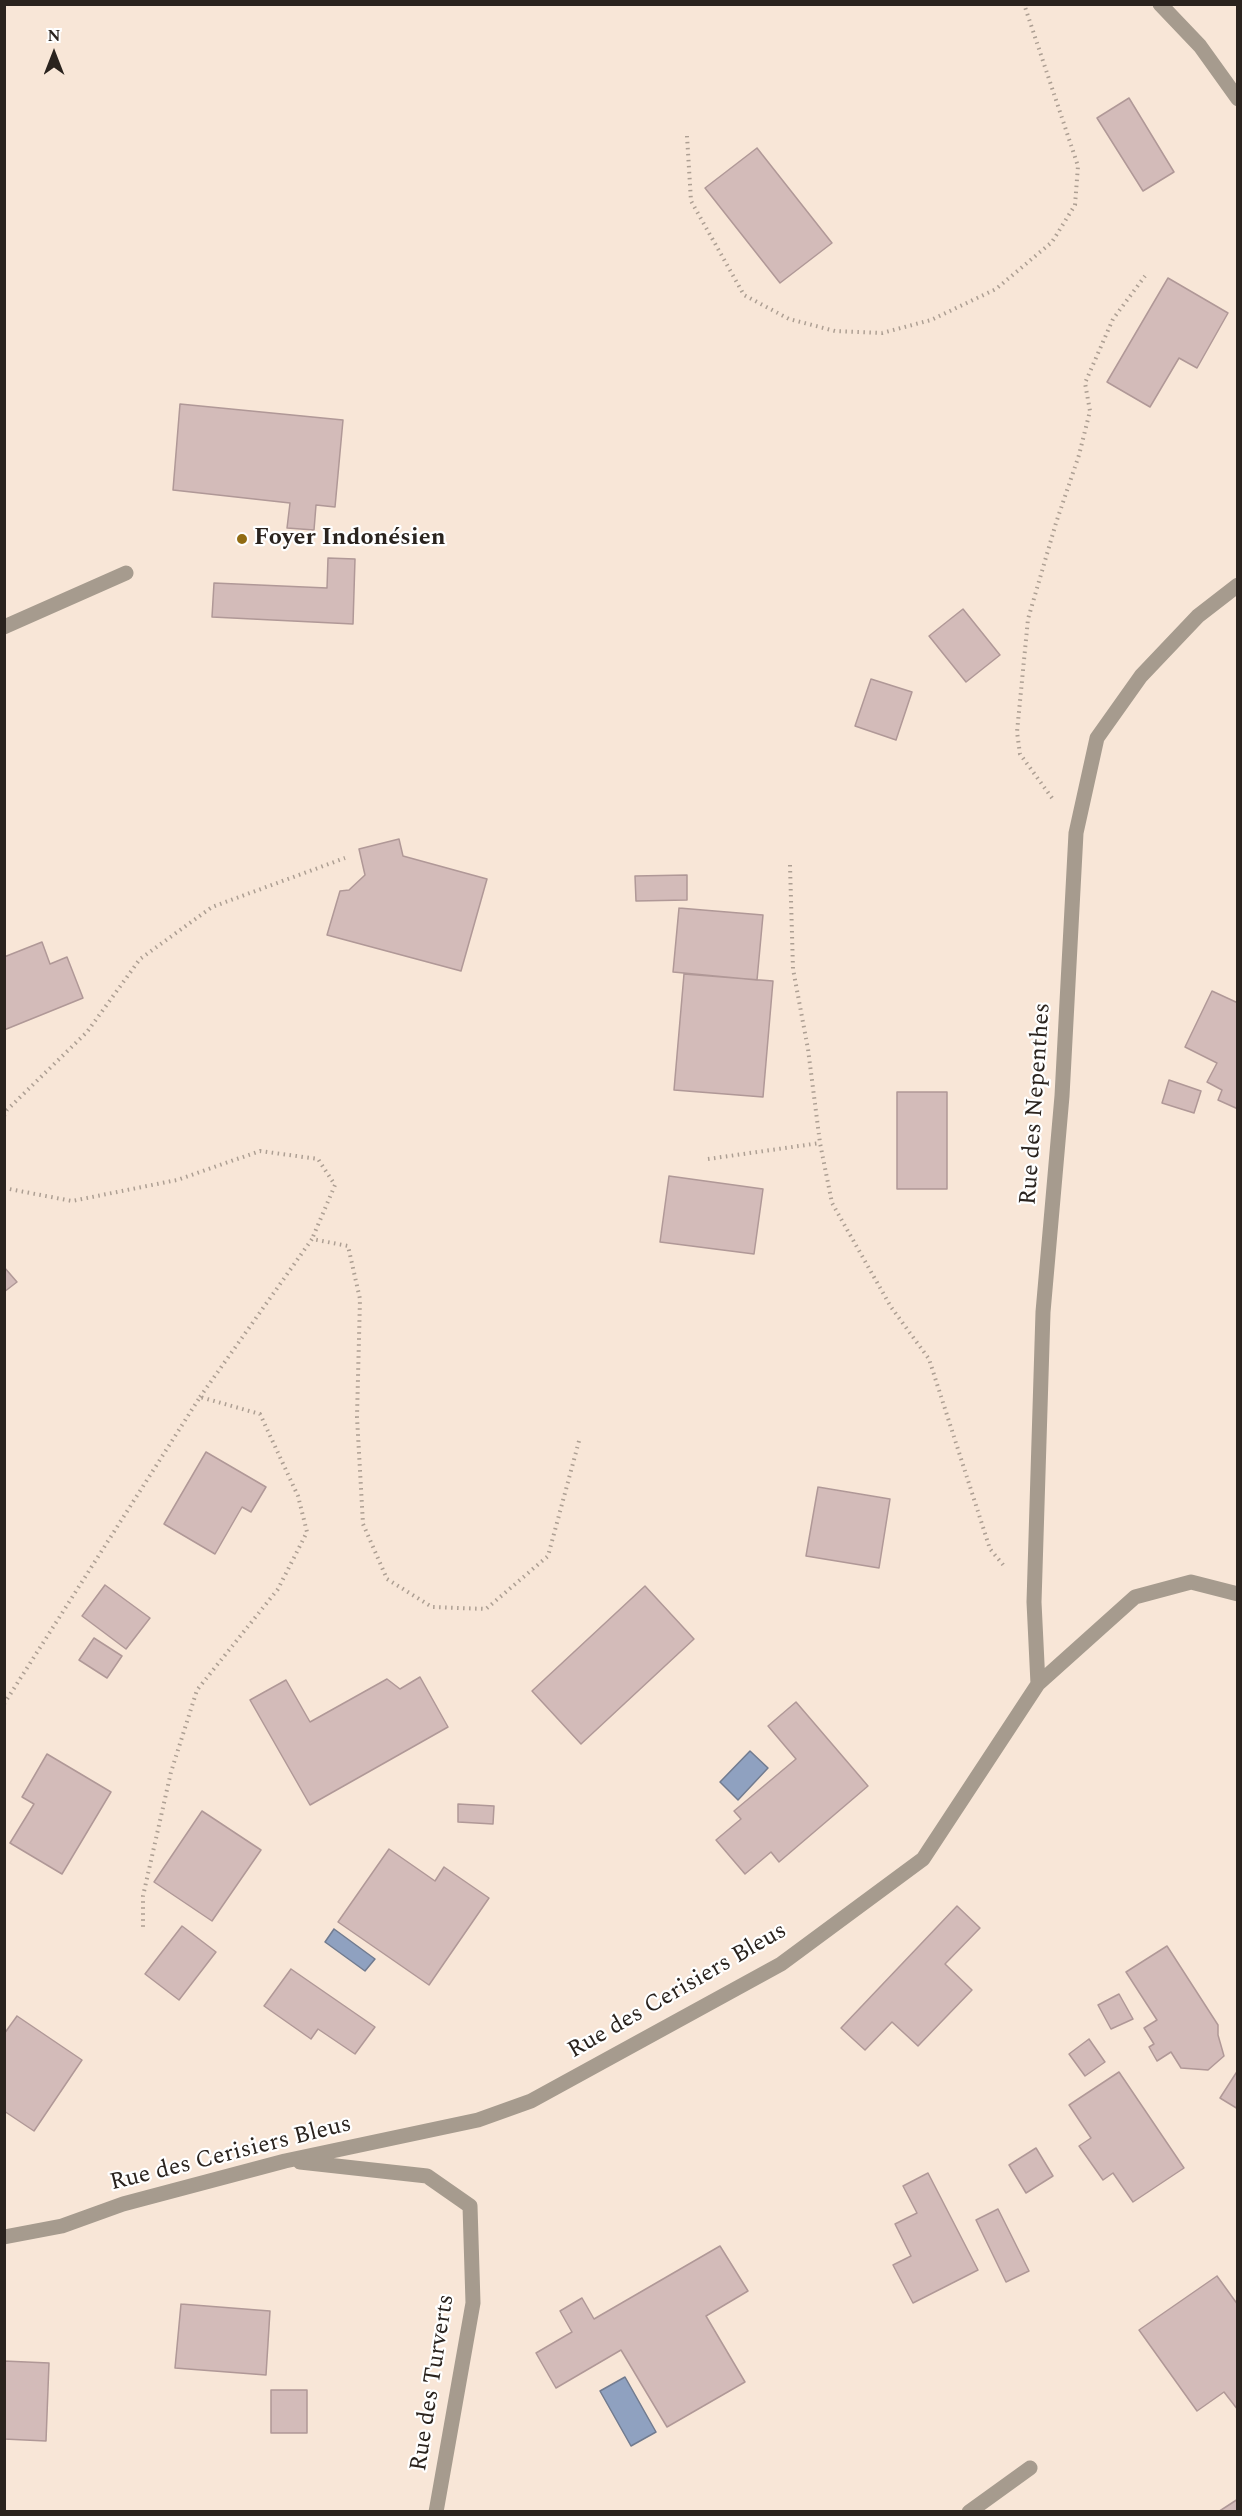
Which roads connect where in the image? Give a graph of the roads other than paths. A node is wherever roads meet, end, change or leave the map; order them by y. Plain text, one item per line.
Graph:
1 (1160, 4) edge
2 (1238, 99) edge
3 (126, 573) dead end
4 (1238, 585) edge
5 (4, 627) edge
6 (1238, 1594) edge
7 (1038, 1684) junction
8 (285, 2161) junction
9 (4, 2237) edge
10 (1030, 2468) dead end
11 (436, 2511) edge
12 (969, 2511) edge

1 - 2 street
3 - 5 street
4 - 7 street, Rue des Nepenthes
6 - 7 street, Rue des Cerisiers Bleus
7 - 8 street, Rue des Cerisiers Bleus
8 - 9 street, Rue des Cerisiers Bleus
8 - 11 street, Rue des Turverts
10 - 12 street

